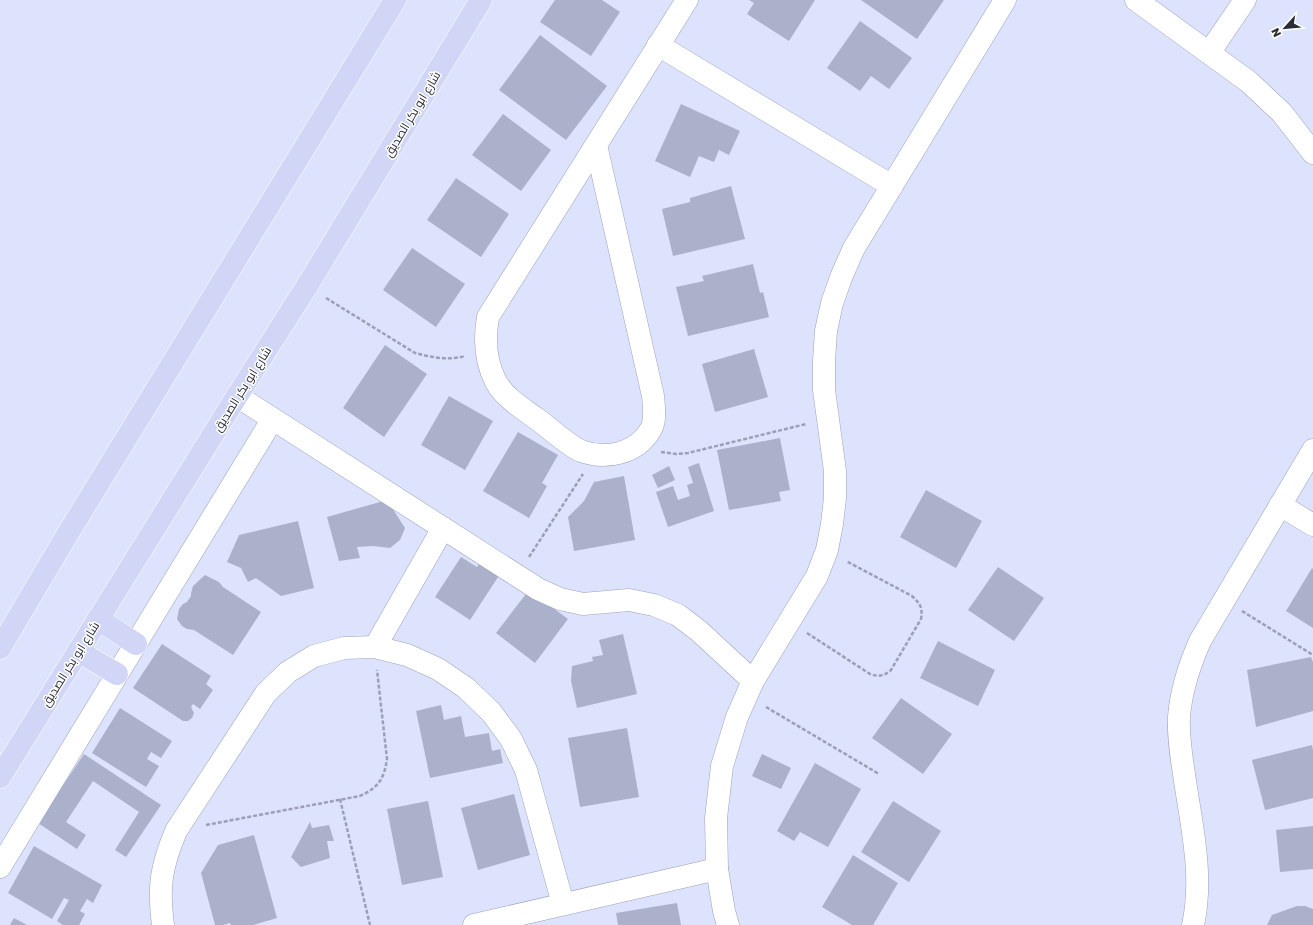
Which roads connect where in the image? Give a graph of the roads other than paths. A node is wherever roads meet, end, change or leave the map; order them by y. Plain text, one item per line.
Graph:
1 (395, 0) edge
2 (481, 0) edge
3 (687, 0) edge
4 (1005, 0) edge
5 (1136, 0) edge
6 (1245, 0) edge
7 (658, 45) junction
8 (1209, 53) junction
9 (596, 145) junction
10 (1313, 153) edge
11 (892, 186) junction
12 (237, 396) junction
13 (272, 420) junction
14 (1313, 450) edge
15 (1280, 505) junction
16 (1313, 525) edge
17 (443, 528) junction
18 (98, 619) junction
19 (136, 644) junction
20 (374, 647) junction
21 (0, 648) edge
22 (78, 651) junction
23 (118, 674) junction
24 (750, 688) junction
25 (0, 777) edge
26 (0, 867) edge
27 (717, 869) junction
28 (563, 904) junction
29 (163, 925) edge
30 (474, 925) edge
31 (728, 925) edge
32 (1194, 925) edge

1 - 21 main road
2 - 12 main road, شارع ابو بكر الصديق
3 - 7 street
4 - 11 street
5 - 8 street
6 - 8 street
7 - 9 street
7 - 11 street
8 - 10 street
9 - 9 street
11 - 24 street
12 - 13 street
12 - 18 main road, شارع ابو بكر الصديق
13 - 17 street
13 - 19 street
14 - 15 street
15 - 16 street
15 - 32 street
17 - 20 street
17 - 24 street
18 - 19 main road
18 - 22 main road, شارع ابو بكر الصديق
19 - 23 street
20 - 28 street
20 - 29 street
22 - 23 main road
22 - 25 main road, شارع ابو بكر الصديق
23 - 26 street
24 - 27 street
27 - 28 street
27 - 31 street
28 - 30 street

